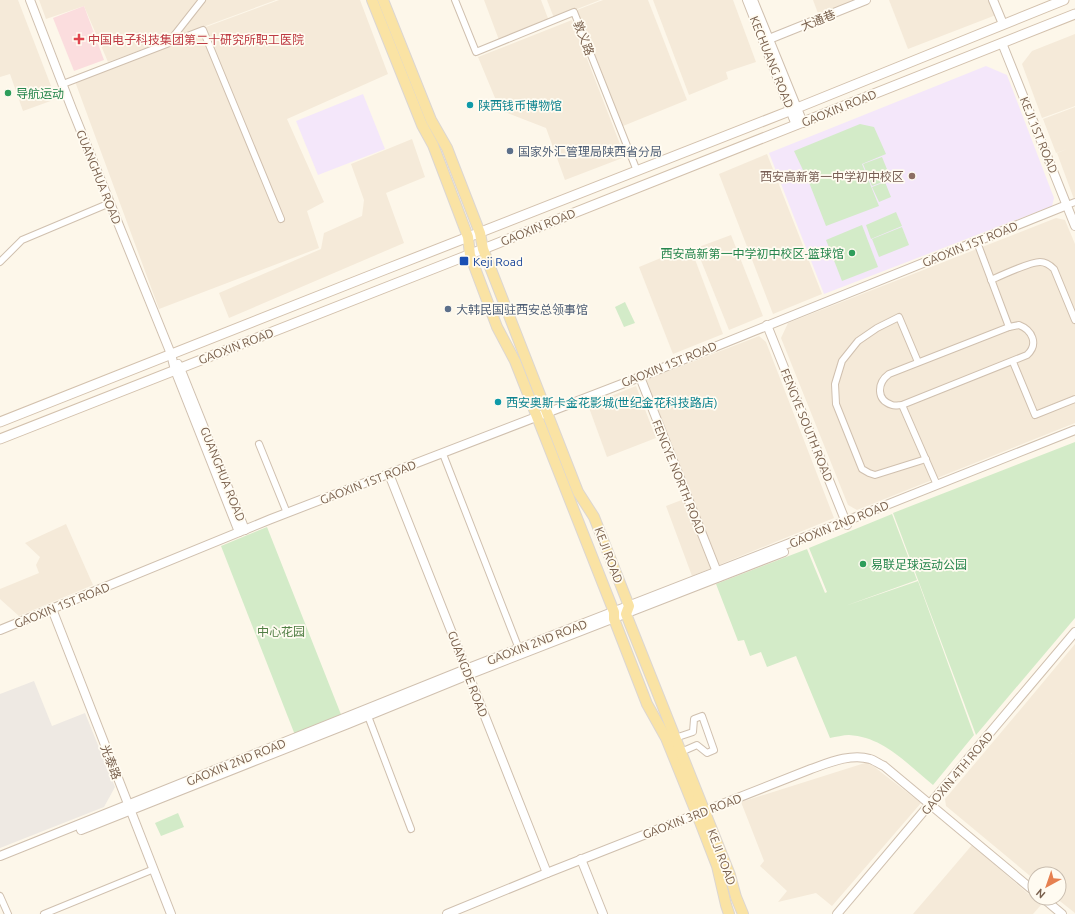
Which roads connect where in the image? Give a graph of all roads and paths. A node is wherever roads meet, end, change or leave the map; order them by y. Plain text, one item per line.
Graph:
1 (30, 0) edge
2 (202, 0) edge
3 (372, 0) edge
4 (383, 0) edge
5 (455, 0) edge
6 (747, 0) edge
7 (753, 0) edge
8 (866, 0) edge
9 (993, 0) edge
10 (1064, 0) edge
11 (1075, 14) edge
12 (1003, 24) junction
13 (769, 39) junction
14 (1002, 43) junction
15 (168, 44) junction
16 (62, 84) junction
17 (794, 109) junction
18 (799, 124) junction
19 (636, 171) junction
20 (1075, 202) edge
21 (110, 203) junction
22 (1067, 205) junction
23 (281, 219) dead end
24 (1075, 226) edge
25 (480, 232) junction
26 (468, 237) junction
27 (977, 242) junction
28 (483, 249) junction
29 (470, 255) junction
30 (0, 262) edge
31 (991, 280) junction
32 (1075, 320) edge
33 (768, 325) junction
34 (1009, 327) junction
35 (171, 354) junction
36 (918, 362) junction
37 (1013, 362) junction
38 (177, 369) junction
39 (640, 377) junction
40 (1075, 399) edge
41 (902, 405) junction
42 (542, 414) junction
43 (0, 422) edge
44 (1075, 430) edge
45 (1075, 436) edge
46 (0, 439) edge
47 (260, 444) dead end
48 (443, 454) junction
49 (926, 459) junction
50 (389, 474) junction
51 (937, 485) junction
52 (287, 513) junction
53 (847, 524) junction
54 (242, 531) junction
55 (718, 575) junction
56 (52, 610) junction
57 (628, 610) junction
58 (614, 615) junction
59 (0, 630) edge
60 (1075, 632) edge
61 (519, 649) junction
62 (467, 672) junction
63 (368, 716) junction
64 (676, 738) junction
65 (681, 752) junction
66 (931, 805) junction
67 (130, 807) junction
68 (700, 813) junction
69 (411, 829) dead end
70 (0, 856) edge
71 (581, 859) junction
72 (0, 862) edge
73 (154, 870) junction
74 (547, 873) junction
75 (1027, 885) edge
76 (0, 896) edge
77 (1052, 906) edge
78 (464, 911) edge
79 (8, 914) edge
80 (44, 914) edge
81 (171, 914) edge
82 (447, 914) edge
83 (603, 914) edge
84 (729, 914) edge
85 (743, 914) edge
86 (837, 914) edge
87 (1062, 914) edge

1 - 16 street, GUANGHUA ROAD
2 - 15 street
3 - 26 main road
4 - 25 main road, KEJI ROAD
5 - 19 street, 敦义路
6 - 17 street, KECHUANG ROAD
7 - 13 street, KECHUANG ROAD
8 - 13 street, 大通巷
9 - 12 street
10 - 12 main road, GAOXIN ROAD
11 - 14 main road, GAOXIN ROAD
12 - 17 main road, GAOXIN ROAD
13 - 17 street, KECHUANG ROAD
14 - 18 main road, GAOXIN ROAD
14 - 22 street, KEJI 1ST ROAD
15 - 16 street
15 - 23 street
16 - 21 street, GUANGHUA ROAD
17 - 18 street, KECHUANG ROAD
17 - 19 main road, GAOXIN ROAD
18 - 28 main road, GAOXIN ROAD
19 - 25 main road, GAOXIN ROAD
20 - 22 street
21 - 30 street
21 - 35 street, GUANGHUA ROAD
22 - 24 street, KEJI 1ST ROAD
22 - 27 street, GAOXIN 1ST ROAD
25 - 26 main road, GAOXIN ROAD
25 - 28 main road, KEJI ROAD
26 - 29 main road, KEJI ROAD
26 - 35 main road, GAOXIN ROAD
27 - 31 street
27 - 33 street, GAOXIN 1ST ROAD
28 - 29 main road, GAOXIN ROAD
28 - 42 main road, KEJI ROAD
29 - 38 main road, GAOXIN ROAD
29 - 42 main road, KEJI ROAD
31 - 32 street
31 - 34 street
33 - 39 street, GAOXIN 1ST ROAD
33 - 53 street, FENGYE SOUTH ROAD
34 - 36 street
34 - 37 street
35 - 38 street, GUANGHUA ROAD
35 - 43 main road, GAOXIN ROAD
36 - 41 street
36 - 49 street
37 - 40 street
37 - 41 street
38 - 46 main road, GAOXIN ROAD
38 - 54 street, GUANGHUA ROAD
39 - 42 street, GAOXIN 1ST ROAD
39 - 55 street, FENGYE NORTH ROAD
41 - 49 street
42 - 48 street, GAOXIN 1ST ROAD
42 - 57 main road, KEJI ROAD
42 - 58 main road, KEJI ROAD
44 - 51 street, GAOXIN 2ND ROAD
45 - 53 street, GAOXIN 2ND ROAD
47 - 52 street
48 - 50 street, GAOXIN 1ST ROAD
48 - 61 street
49 - 51 street
50 - 52 street, GAOXIN 1ST ROAD
50 - 62 street, GUANGDE ROAD
51 - 53 street, GAOXIN 2ND ROAD
52 - 54 street, GAOXIN 1ST ROAD
53 - 55 street, GAOXIN 2ND ROAD
54 - 56 street, GAOXIN 1ST ROAD
55 - 57 street, GAOXIN 2ND ROAD
56 - 59 street, GAOXIN 1ST ROAD
56 - 67 street, 光泰路
57 - 58 street, GAOXIN 2ND ROAD
57 - 64 main road, KEJI ROAD
58 - 61 street, GAOXIN 2ND ROAD
58 - 62 street, GAOXIN 2ND ROAD
58 - 68 main road, KEJI ROAD
60 - 66 street, GAOXIN 4TH ROAD
61 - 62 street, GAOXIN 2ND ROAD
62 - 63 street, GAOXIN 2ND ROAD
62 - 67 street, GAOXIN 2ND ROAD
62 - 74 street, GUANGDE ROAD
63 - 67 street, GAOXIN 2ND ROAD
63 - 69 street
64 - 65 main road, KEJI ROAD
64 - 65 street
65 - 68 main road, KEJI ROAD
66 - 68 street, GAOXIN 3RD ROAD
66 - 75 street, GAOXIN 3RD ROAD
66 - 86 street, GAOXIN 4TH ROAD
67 - 70 street, GAOXIN 2ND ROAD
67 - 72 street, GAOXIN 2ND ROAD
67 - 73 street, 光泰路
68 - 71 street, GAOXIN 3RD ROAD
68 - 84 main road, KEJI ROAD
68 - 85 main road, KEJI ROAD
71 - 74 street, GAOXIN 3RD ROAD
71 - 83 street
73 - 80 street
73 - 81 street, 光泰路
74 - 78 street, GAOXIN 3RD ROAD
76 - 79 street
77 - 87 street
78 - 82 street, GAOXIN 3RD ROAD

